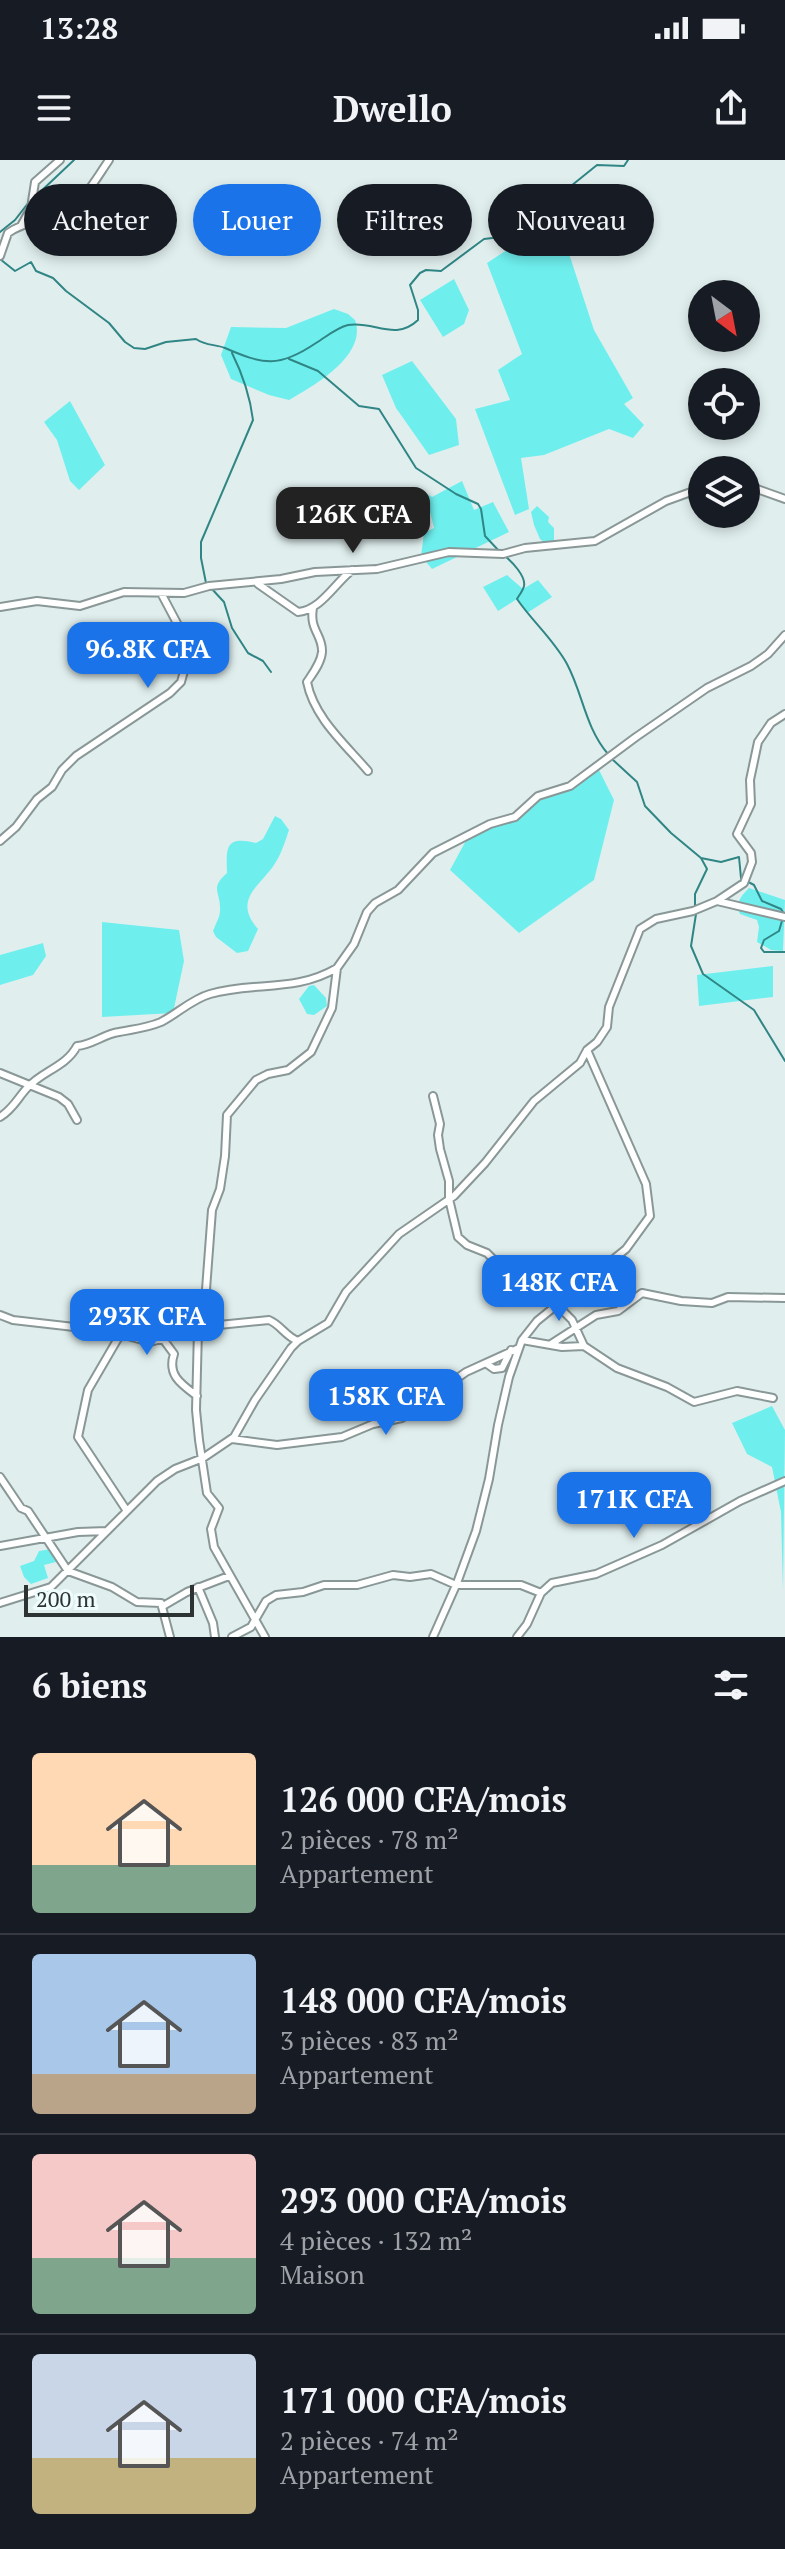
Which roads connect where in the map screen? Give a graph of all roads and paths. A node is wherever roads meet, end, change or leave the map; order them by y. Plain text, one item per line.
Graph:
1 (60, 160) edge
2 (109, 160) edge
3 (21, 226) junction
4 (0, 256) edge
5 (760, 490) edge
6 (688, 493) edge
7 (785, 499) edge
8 (352, 570) junction
9 (251, 581) junction
10 (161, 593) junction
11 (0, 607) edge
12 (313, 608) junction
13 (785, 635) edge
14 (785, 714) edge
15 (368, 771) dead end
16 (0, 841) edge
17 (717, 901) junction
18 (785, 917) edge
19 (337, 968) junction
20 (587, 1050) junction
21 (0, 1073) edge
22 (28, 1086) junction
23 (433, 1096) dead end
24 (0, 1117) edge
25 (77, 1120) dead end
26 (449, 1199) junction
27 (785, 1298) edge
28 (556, 1306) junction
29 (0, 1315) edge
30 (576, 1327) junction
31 (199, 1329) junction
32 (120, 1335) junction
33 (163, 1339) junction
34 (298, 1341) junction
35 (521, 1344) junction
36 (550, 1344) junction
37 (584, 1346) junction
38 (197, 1396) junction
39 (773, 1398) dead end
40 (232, 1439) junction
41 (203, 1458) junction
42 (0, 1477) edge
43 (785, 1481) edge
44 (127, 1511) junction
45 (107, 1531) junction
46 (43, 1537) junction
47 (0, 1546) edge
48 (68, 1571) junction
49 (229, 1576) junction
50 (456, 1585) junction
51 (198, 1587) junction
52 (541, 1593) junction
53 (0, 1603) edge
54 (163, 1606) junction
55 (255, 1621) junction
56 (170, 1637) edge
57 (215, 1637) edge
58 (232, 1637) edge
59 (265, 1637) edge
60 (433, 1637) edge
61 (517, 1637) edge

1 - 3 street
2 - 3 street
3 - 4 street
5 - 7 street
6 - 8 street
8 - 9 street
8 - 12 street
9 - 10 street
9 - 12 street
10 - 11 street
10 - 16 street
12 - 15 street
13 - 19 street
14 - 17 street
17 - 18 street
17 - 20 street
19 - 22 street
19 - 31 street
20 - 26 street
20 - 28 street
21 - 22 street
22 - 24 street
22 - 25 street
23 - 26 street
26 - 28 street
26 - 34 street
27 - 30 street
28 - 30 street
28 - 35 street
29 - 32 street
30 - 36 street
30 - 37 street
31 - 33 street
31 - 34 street
31 - 38 street
32 - 33 street
32 - 44 street
33 - 38 street
34 - 40 street
35 - 36 street
35 - 40 street
35 - 50 street
36 - 37 street
37 - 39 street
38 - 41 street
40 - 41 street
41 - 44 street
41 - 49 street
42 - 46 street
43 - 52 street
44 - 45 street
45 - 46 street
45 - 48 street
46 - 47 street
46 - 48 street
48 - 53 street
48 - 54 street
49 - 51 street
49 - 55 street
50 - 52 street
50 - 55 street
50 - 60 street
51 - 54 street
51 - 57 street
52 - 61 street
54 - 56 street
55 - 58 street
55 - 59 street

